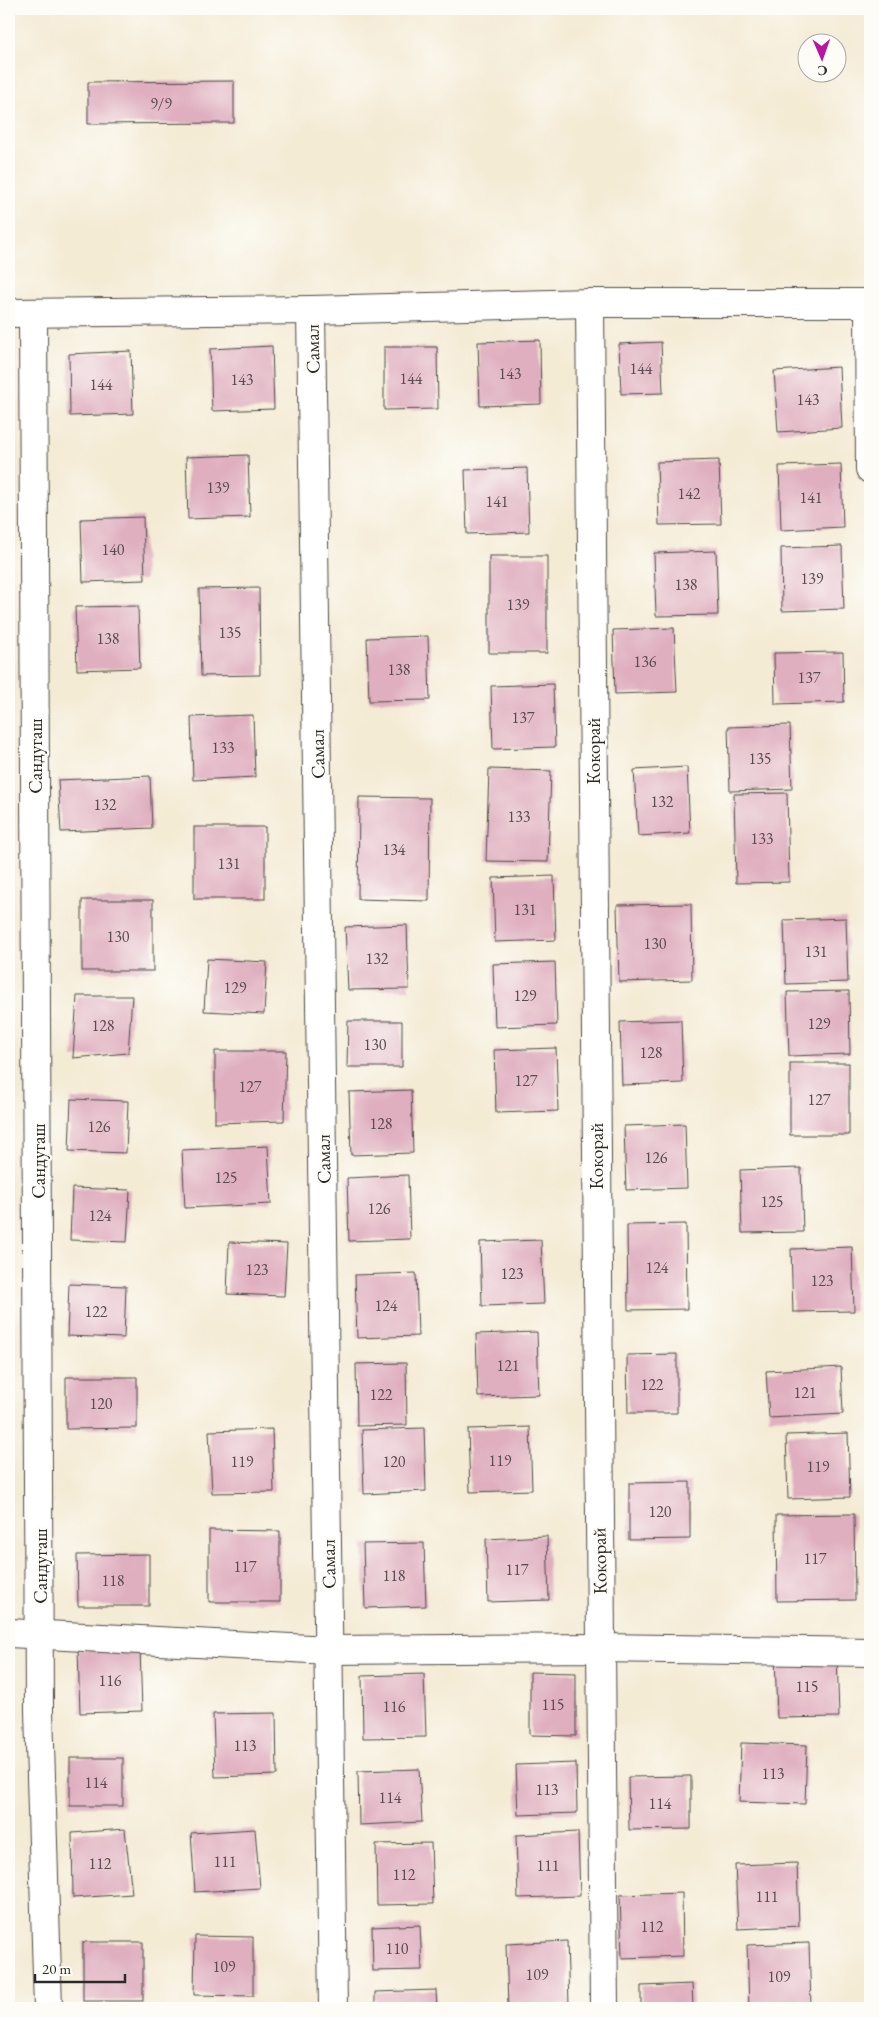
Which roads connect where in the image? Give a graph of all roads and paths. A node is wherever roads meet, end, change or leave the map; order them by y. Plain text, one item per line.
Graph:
1 (590, 303) junction
2 (869, 303) edge
3 (311, 310) junction
4 (21, 313) edge
5 (870, 469) edge
6 (9, 1634) edge
7 (40, 1634) junction
8 (600, 1648) junction
9 (329, 1650) junction
10 (870, 1652) edge
11 (48, 2008) edge
12 (333, 2008) edge
13 (604, 2008) edge

1 - 2 street
1 - 3 street
1 - 8 street, Кокорай
2 - 5 street
3 - 4 street
3 - 9 street, Самал
4 - 7 street, Сандугаш
6 - 7 street
7 - 9 street
7 - 11 street, Сандугаш
8 - 9 street
8 - 10 street
8 - 13 street, Кокорай
9 - 12 street, Самал

